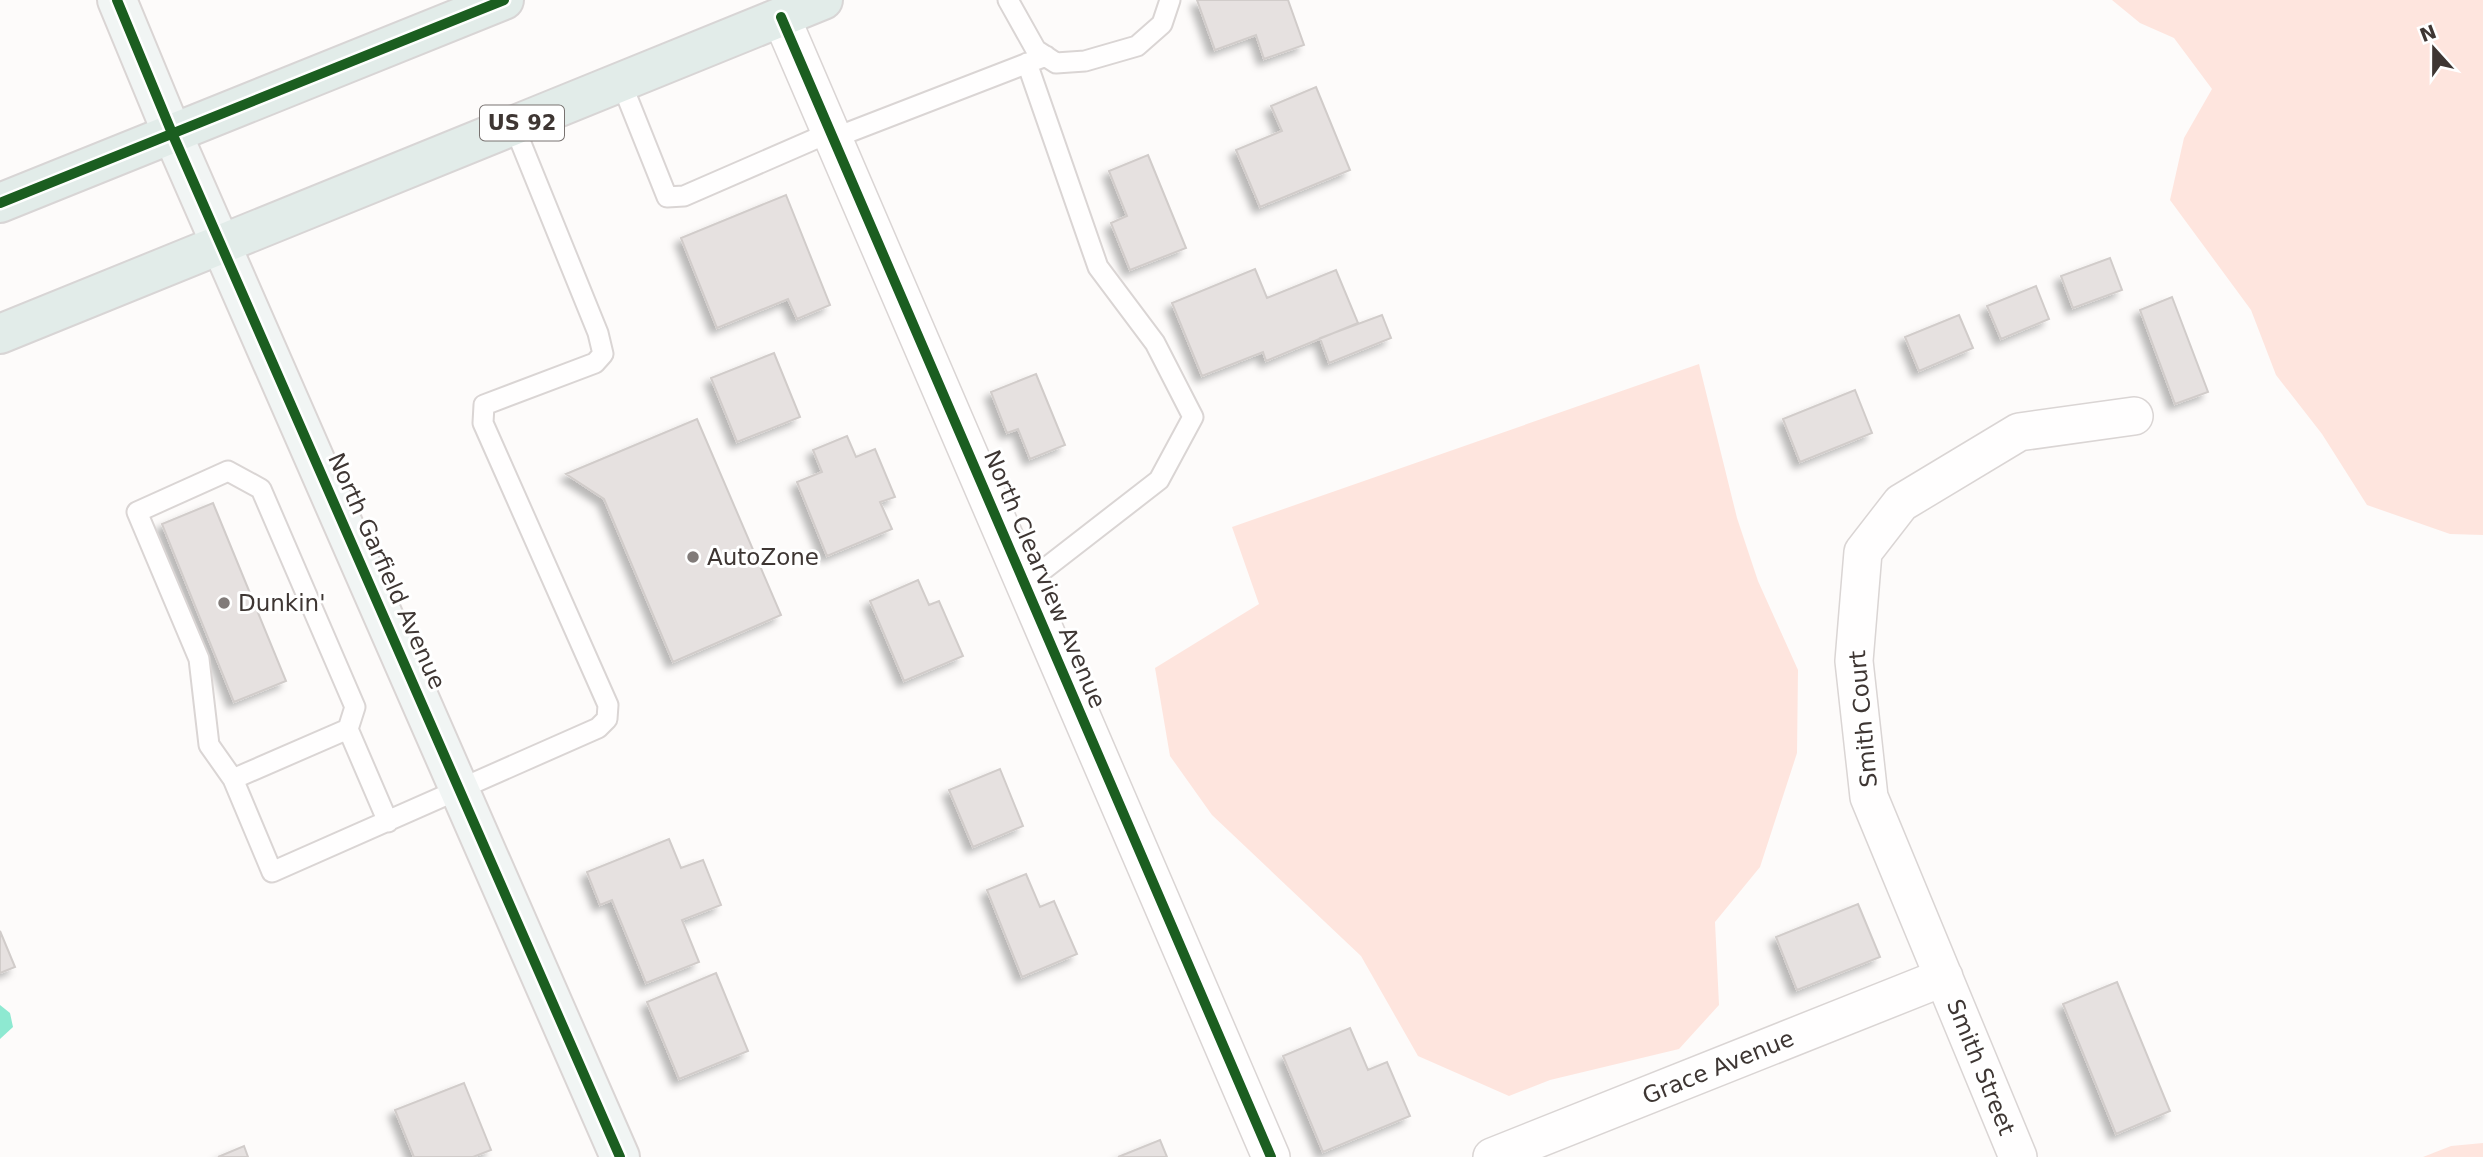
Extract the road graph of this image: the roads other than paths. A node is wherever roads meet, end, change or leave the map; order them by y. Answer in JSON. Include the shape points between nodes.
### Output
{"nodes":[{"id":1,"x":117,"y":0,"type":"edge"},
{"id":2,"x":504,"y":0,"type":"edge"},
{"id":3,"x":823,"y":0,"type":"edge"},
{"id":4,"x":1008,"y":0,"type":"edge"},
{"id":5,"x":1170,"y":0,"type":"edge"},
{"id":6,"x":781,"y":17,"type":"junction"},
{"id":7,"x":1037,"y":60,"type":"junction"},
{"id":8,"x":621,"y":82,"type":"junction"},
{"id":9,"x":514,"y":126,"type":"junction"},
{"id":10,"x":172,"y":133,"type":"junction"},
{"id":11,"x":832,"y":135,"type":"junction"},
{"id":12,"x":0,"y":203,"type":"edge"},
{"id":13,"x":221,"y":245,"type":"junction"},
{"id":14,"x":0,"y":334,"type":"edge"},
{"id":15,"x":2134,"y":415,"type":"dead end"},
{"id":16,"x":1025,"y":584,"type":"junction"},
{"id":17,"x":348,"y":729,"type":"junction"},
{"id":18,"x":233,"y":779,"type":"junction"},
{"id":19,"x":460,"y":790,"type":"junction"},
{"id":20,"x":388,"y":822,"type":"junction"},
{"id":21,"x":1944,"y":977,"type":"junction"},
{"id":22,"x":620,"y":1157,"type":"edge"},
{"id":23,"x":1271,"y":1157,"type":"edge"},
{"id":24,"x":1492,"y":1157,"type":"edge"},
{"id":25,"x":2018,"y":1157,"type":"edge"}],
"edges":[{"from":1,"to":10,"type":"street","name":"North Garfield Avenue"},
{"from":2,"to":10,"type":"main road"},
{"from":3,"to":6,"type":"main road","number":"US 92"},
{"from":4,"to":7,"type":"lane"},
{"from":5,"to":7,"type":"lane","via":[[1162,24],[1138,46],[1085,61]]},
{"from":6,"to":8,"type":"main road","number":"US 92"},
{"from":6,"to":11,"type":"street","name":"North Clearview Avenue"},
{"from":7,"to":11,"type":"lane"},
{"from":7,"to":16,"type":"lane","via":[[1098,267],[1155,343],[1193,417],[1158,480]]},
{"from":8,"to":9,"type":"main road","number":"US 92"},
{"from":8,"to":11,"type":"lane","via":[[667,197],[684,196]]},
{"from":9,"to":13,"type":"main road","number":"US 92"},
{"from":9,"to":19,"type":"lane","via":[[603,354],[595,363],[484,405],[483,423],[608,705],[607,719],[598,728]]},
{"from":10,"to":12,"type":"main road"},
{"from":10,"to":13,"type":"street","name":"North Garfield Avenue"},
{"from":11,"to":16,"type":"street","name":"North Clearview Avenue"},
{"from":13,"to":14,"type":"main road","number":"US 92"},
{"from":13,"to":19,"type":"street","name":"North Garfield Avenue"},
{"from":15,"to":21,"type":"street","name":"Smith Court","via":[[2019,432],[1901,503],[1863,552],[1854,661],[1869,797]]},
{"from":16,"to":23,"type":"street","name":"North Clearview Avenue"},
{"from":17,"to":18,"type":"lane"},
{"from":17,"to":18,"type":"lane","via":[[355,707],[261,489],[228,471],[137,512],[199,659],[209,745]]},
{"from":17,"to":20,"type":"lane"},
{"from":18,"to":20,"type":"lane","via":[[272,872]]},
{"from":19,"to":20,"type":"lane"},
{"from":19,"to":22,"type":"street","name":"North Garfield Avenue"},
{"from":21,"to":24,"type":"street","name":"Grace Avenue"},
{"from":21,"to":25,"type":"street","name":"Smith Street"}]}
